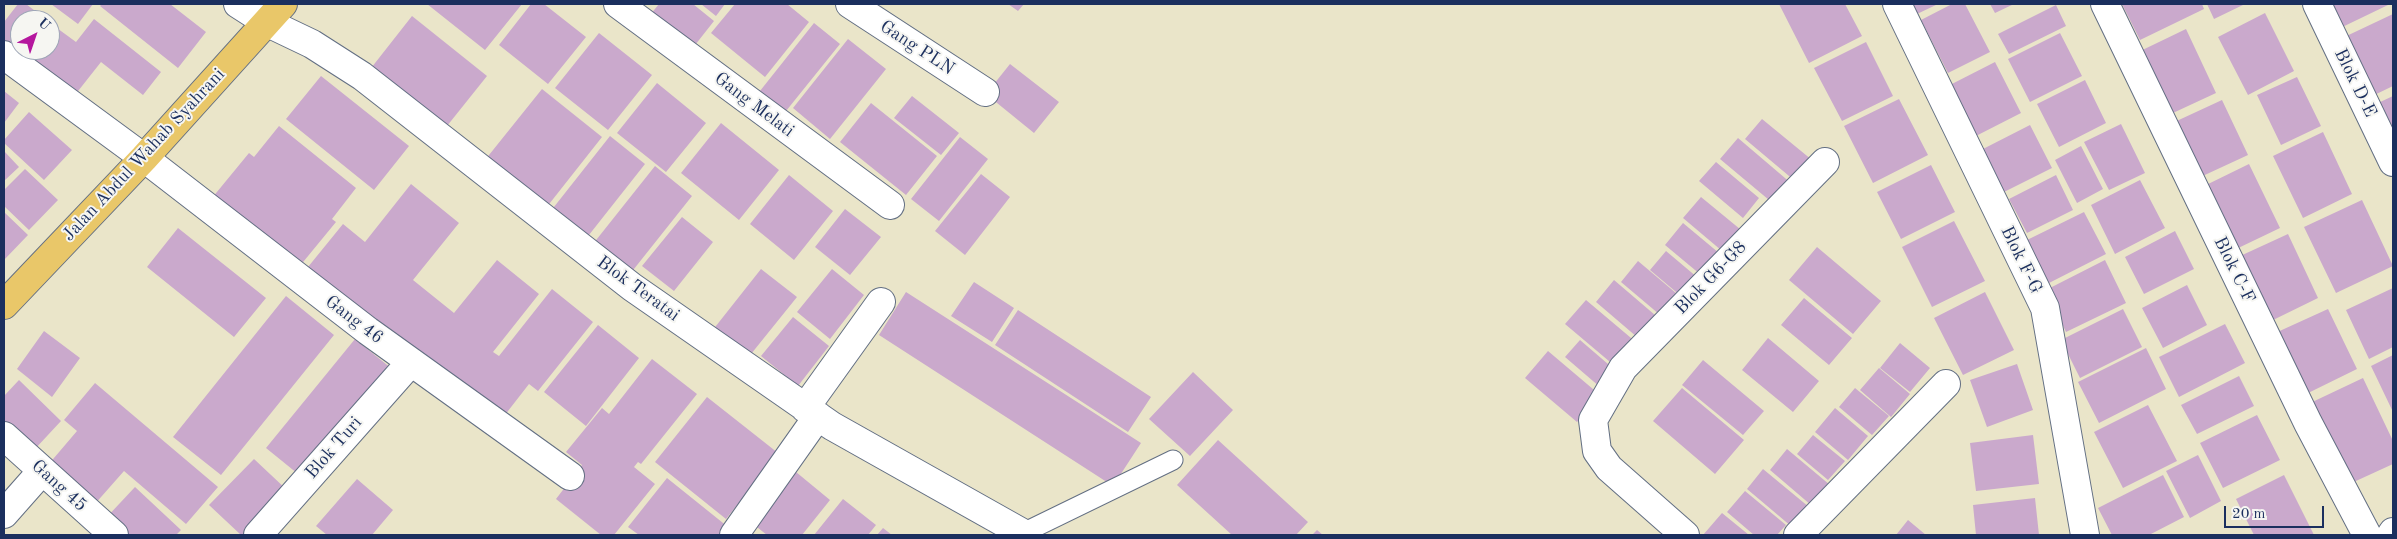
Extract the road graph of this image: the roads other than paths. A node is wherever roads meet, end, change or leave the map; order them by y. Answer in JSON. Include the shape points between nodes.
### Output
{"nodes":[{"id":1,"x":238,"y":4,"type":"edge"},
{"id":2,"x":618,"y":4,"type":"edge"},
{"id":3,"x":850,"y":4,"type":"edge"},
{"id":4,"x":1897,"y":4,"type":"edge"},
{"id":5,"x":2105,"y":4,"type":"edge"},
{"id":6,"x":2317,"y":4,"type":"edge"},
{"id":7,"x":274,"y":13,"type":"edge"},
{"id":8,"x":4,"y":55,"type":"edge"},
{"id":9,"x":985,"y":92,"type":"dead end"},
{"id":10,"x":144,"y":158,"type":"junction"},
{"id":11,"x":1825,"y":162,"type":"dead end"},
{"id":12,"x":2393,"y":162,"type":"edge"},
{"id":13,"x":890,"y":205,"type":"dead end"},
{"id":14,"x":881,"y":302,"type":"dead end"},
{"id":15,"x":4,"y":305,"type":"edge"},
{"id":16,"x":411,"y":362,"type":"junction"},
{"id":17,"x":1946,"y":384,"type":"dead end"},
{"id":18,"x":811,"y":412,"type":"junction"},
{"id":19,"x":4,"y":436,"type":"edge"},
{"id":20,"x":1173,"y":460,"type":"dead end"},
{"id":21,"x":42,"y":472,"type":"junction"},
{"id":22,"x":570,"y":476,"type":"dead end"},
{"id":23,"x":4,"y":514,"type":"edge"},
{"id":24,"x":2393,"y":532,"type":"edge"},
{"id":25,"x":1024,"y":534,"type":"edge"},
{"id":26,"x":114,"y":535,"type":"edge"},
{"id":27,"x":258,"y":535,"type":"edge"},
{"id":28,"x":734,"y":535,"type":"edge"},
{"id":29,"x":1684,"y":535,"type":"edge"},
{"id":30,"x":1798,"y":535,"type":"edge"},
{"id":31,"x":2085,"y":535,"type":"edge"},
{"id":32,"x":2367,"y":535,"type":"edge"},
{"id":33,"x":2391,"y":535,"type":"edge"}],
"edges":[{"from":1,"to":7,"type":"street","name":"Blok Teratai"},
{"from":2,"to":13,"type":"street","name":"Gang Melati"},
{"from":3,"to":9,"type":"street","name":"Gang PLN"},
{"from":4,"to":31,"type":"street","name":"Blok F-G","via":[[2044,308]]},
{"from":5,"to":32,"type":"street","name":"Blok C-F","via":[[2308,423]]},
{"from":6,"to":12,"type":"street","name":"Blok D-E"},
{"from":7,"to":10,"type":"highway","name":"Jalan Abdul Wahab Syahrani"},
{"from":7,"to":18,"type":"street","name":"Blok Teratai","via":[[312,44],[362,76],[632,287]]},
{"from":8,"to":10,"type":"street","name":"Gang 46"},
{"from":10,"to":15,"type":"highway","name":"Jalan Abdul Wahab Syahrani"},
{"from":10,"to":16,"type":"street","name":"Gang 46"},
{"from":11,"to":29,"type":"street","name":"Blok G6-G8","via":[[1623,368],[1593,420],[1597,451],[1609,468]]},
{"from":14,"to":18,"type":"street"},
{"from":16,"to":22,"type":"street","name":"Gang 46"},
{"from":16,"to":27,"type":"street","name":"Blok Turi"},
{"from":17,"to":30,"type":"street"},
{"from":18,"to":25,"type":"street","name":"Blok Teratai"},
{"from":18,"to":28,"type":"street"},
{"from":19,"to":21,"type":"street","name":"Gang 45"},
{"from":20,"to":25,"type":"lane"},
{"from":21,"to":23,"type":"street"},
{"from":21,"to":26,"type":"street","name":"Gang 45"},
{"from":24,"to":33,"type":"street"}]}
